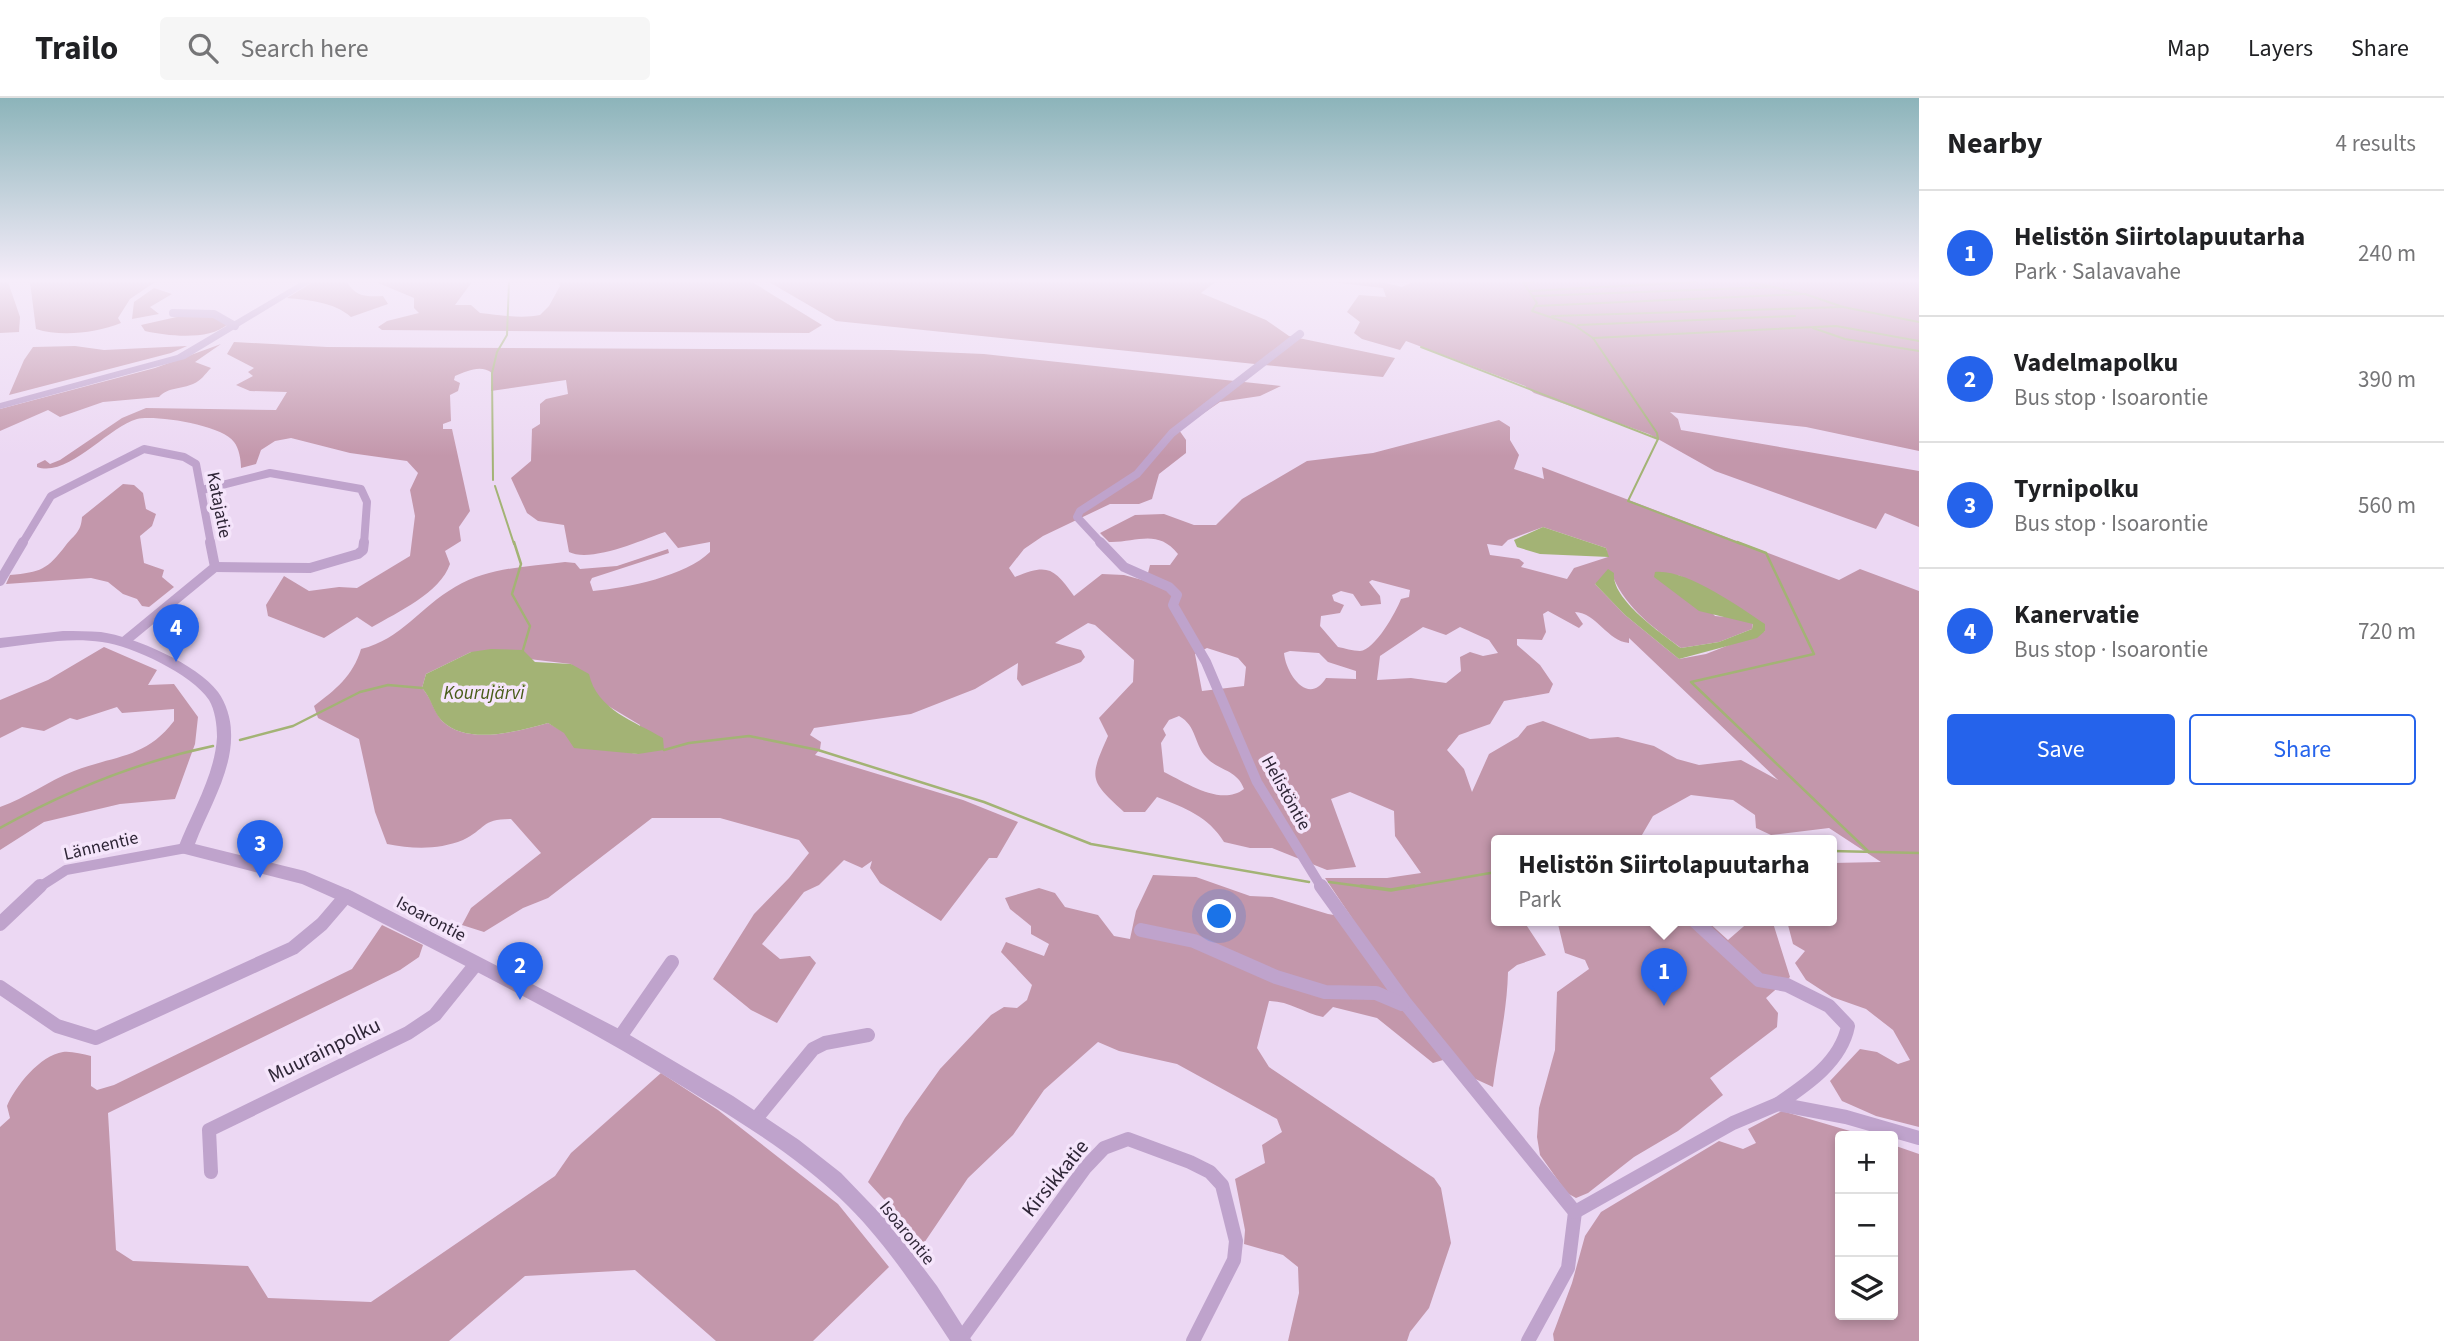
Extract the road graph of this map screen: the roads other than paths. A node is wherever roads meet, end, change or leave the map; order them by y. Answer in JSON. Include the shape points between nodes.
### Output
{"nodes":[{"id":1,"x":212,"y":340,"type":"edge"},
{"id":2,"x":1292,"y":340,"type":"edge"},
{"id":3,"x":0,"y":406,"type":"edge"},
{"id":4,"x":202,"y":490,"type":"junction"},
{"id":5,"x":215,"y":567,"type":"junction"},
{"id":6,"x":0,"y":581,"type":"edge"},
{"id":7,"x":125,"y":641,"type":"junction"},
{"id":8,"x":0,"y":643,"type":"edge"},
{"id":9,"x":186,"y":848,"type":"junction"},
{"id":10,"x":346,"y":896,"type":"junction"},
{"id":11,"x":0,"y":924,"type":"edge"},
{"id":12,"x":1700,"y":926,"type":"edge"},
{"id":13,"x":1141,"y":930,"type":"dead end"},
{"id":14,"x":672,"y":962,"type":"dead end"},
{"id":15,"x":476,"y":964,"type":"junction"},
{"id":16,"x":0,"y":987,"type":"edge"},
{"id":17,"x":1405,"y":1005,"type":"junction"},
{"id":18,"x":868,"y":1035,"type":"dead end"},
{"id":19,"x":620,"y":1037,"type":"junction"},
{"id":20,"x":1778,"y":1104,"type":"junction"},
{"id":21,"x":755,"y":1120,"type":"junction"},
{"id":22,"x":1919,"y":1138,"type":"edge"},
{"id":23,"x":211,"y":1172,"type":"dead end"},
{"id":24,"x":1575,"y":1212,"type":"junction"},
{"id":25,"x":961,"y":1340,"type":"edge"},
{"id":26,"x":1194,"y":1341,"type":"edge"},
{"id":27,"x":1528,"y":1341,"type":"edge"}],
"edges":[{"from":1,"to":3,"type":"street","via":[[166,362]]},
{"from":2,"to":17,"type":"street","name":"Helistöntie","via":[[1192,415],[1136,475],[1094,499],[1077,517],[1124,567],[1177,595],[1173,605],[1178,617],[1198,645],[1256,780],[1306,863]]},
{"from":4,"to":5,"type":"street","name":"Katajatie"},
{"from":4,"to":5,"type":"street","via":[[270,473],[361,489],[367,502],[363,550],[358,554],[310,568]]},
{"from":4,"to":6,"type":"street","name":"Katajatie","via":[[196,464],[184,457],[150,449],[132,453],[51,496]]},
{"from":5,"to":7,"type":"street"},
{"from":7,"to":8,"type":"street","via":[[83,636]]},
{"from":7,"to":9,"type":"street","via":[[182,672],[211,693],[217,703],[225,735],[222,752]]},
{"from":9,"to":10,"type":"street","name":"Isoarontie","via":[[306,878]]},
{"from":9,"to":11,"type":"street","name":"Lännentie","via":[[66,870],[31,892]]},
{"from":10,"to":15,"type":"street","name":"Isoarontie"},
{"from":10,"to":16,"type":"street","via":[[322,925],[293,948],[96,1038],[76,1037],[54,1027]]},
{"from":12,"to":20,"type":"street","via":[[1759,980],[1787,985],[1829,1006],[1848,1026],[1848,1037],[1805,1086]]},
{"from":13,"to":17,"type":"street","via":[[1194,941],[1276,977],[1325,992],[1376,993]]},
{"from":14,"to":19,"type":"street"},
{"from":15,"to":19,"type":"street","name":"Isoarontie"},
{"from":15,"to":23,"type":"street","name":"Muurainpolku","via":[[435,1015],[408,1033],[209,1130]]},
{"from":17,"to":24,"type":"street","name":"Helistöntie"},
{"from":18,"to":21,"type":"street","via":[[850,1043],[821,1044],[804,1054]]},
{"from":19,"to":21,"type":"street","name":"Isoarontie"},
{"from":20,"to":22,"type":"street"},
{"from":20,"to":24,"type":"street"},
{"from":21,"to":25,"type":"street","name":"Isoarontie","via":[[817,1166],[871,1216]]},
{"from":24,"to":27,"type":"street","via":[[1568,1268]]},
{"from":25,"to":26,"type":"street","name":"Kirsikkatie","via":[[1086,1168],[1104,1148],[1128,1139],[1190,1161],[1222,1185],[1236,1241],[1234,1260]]}]}
